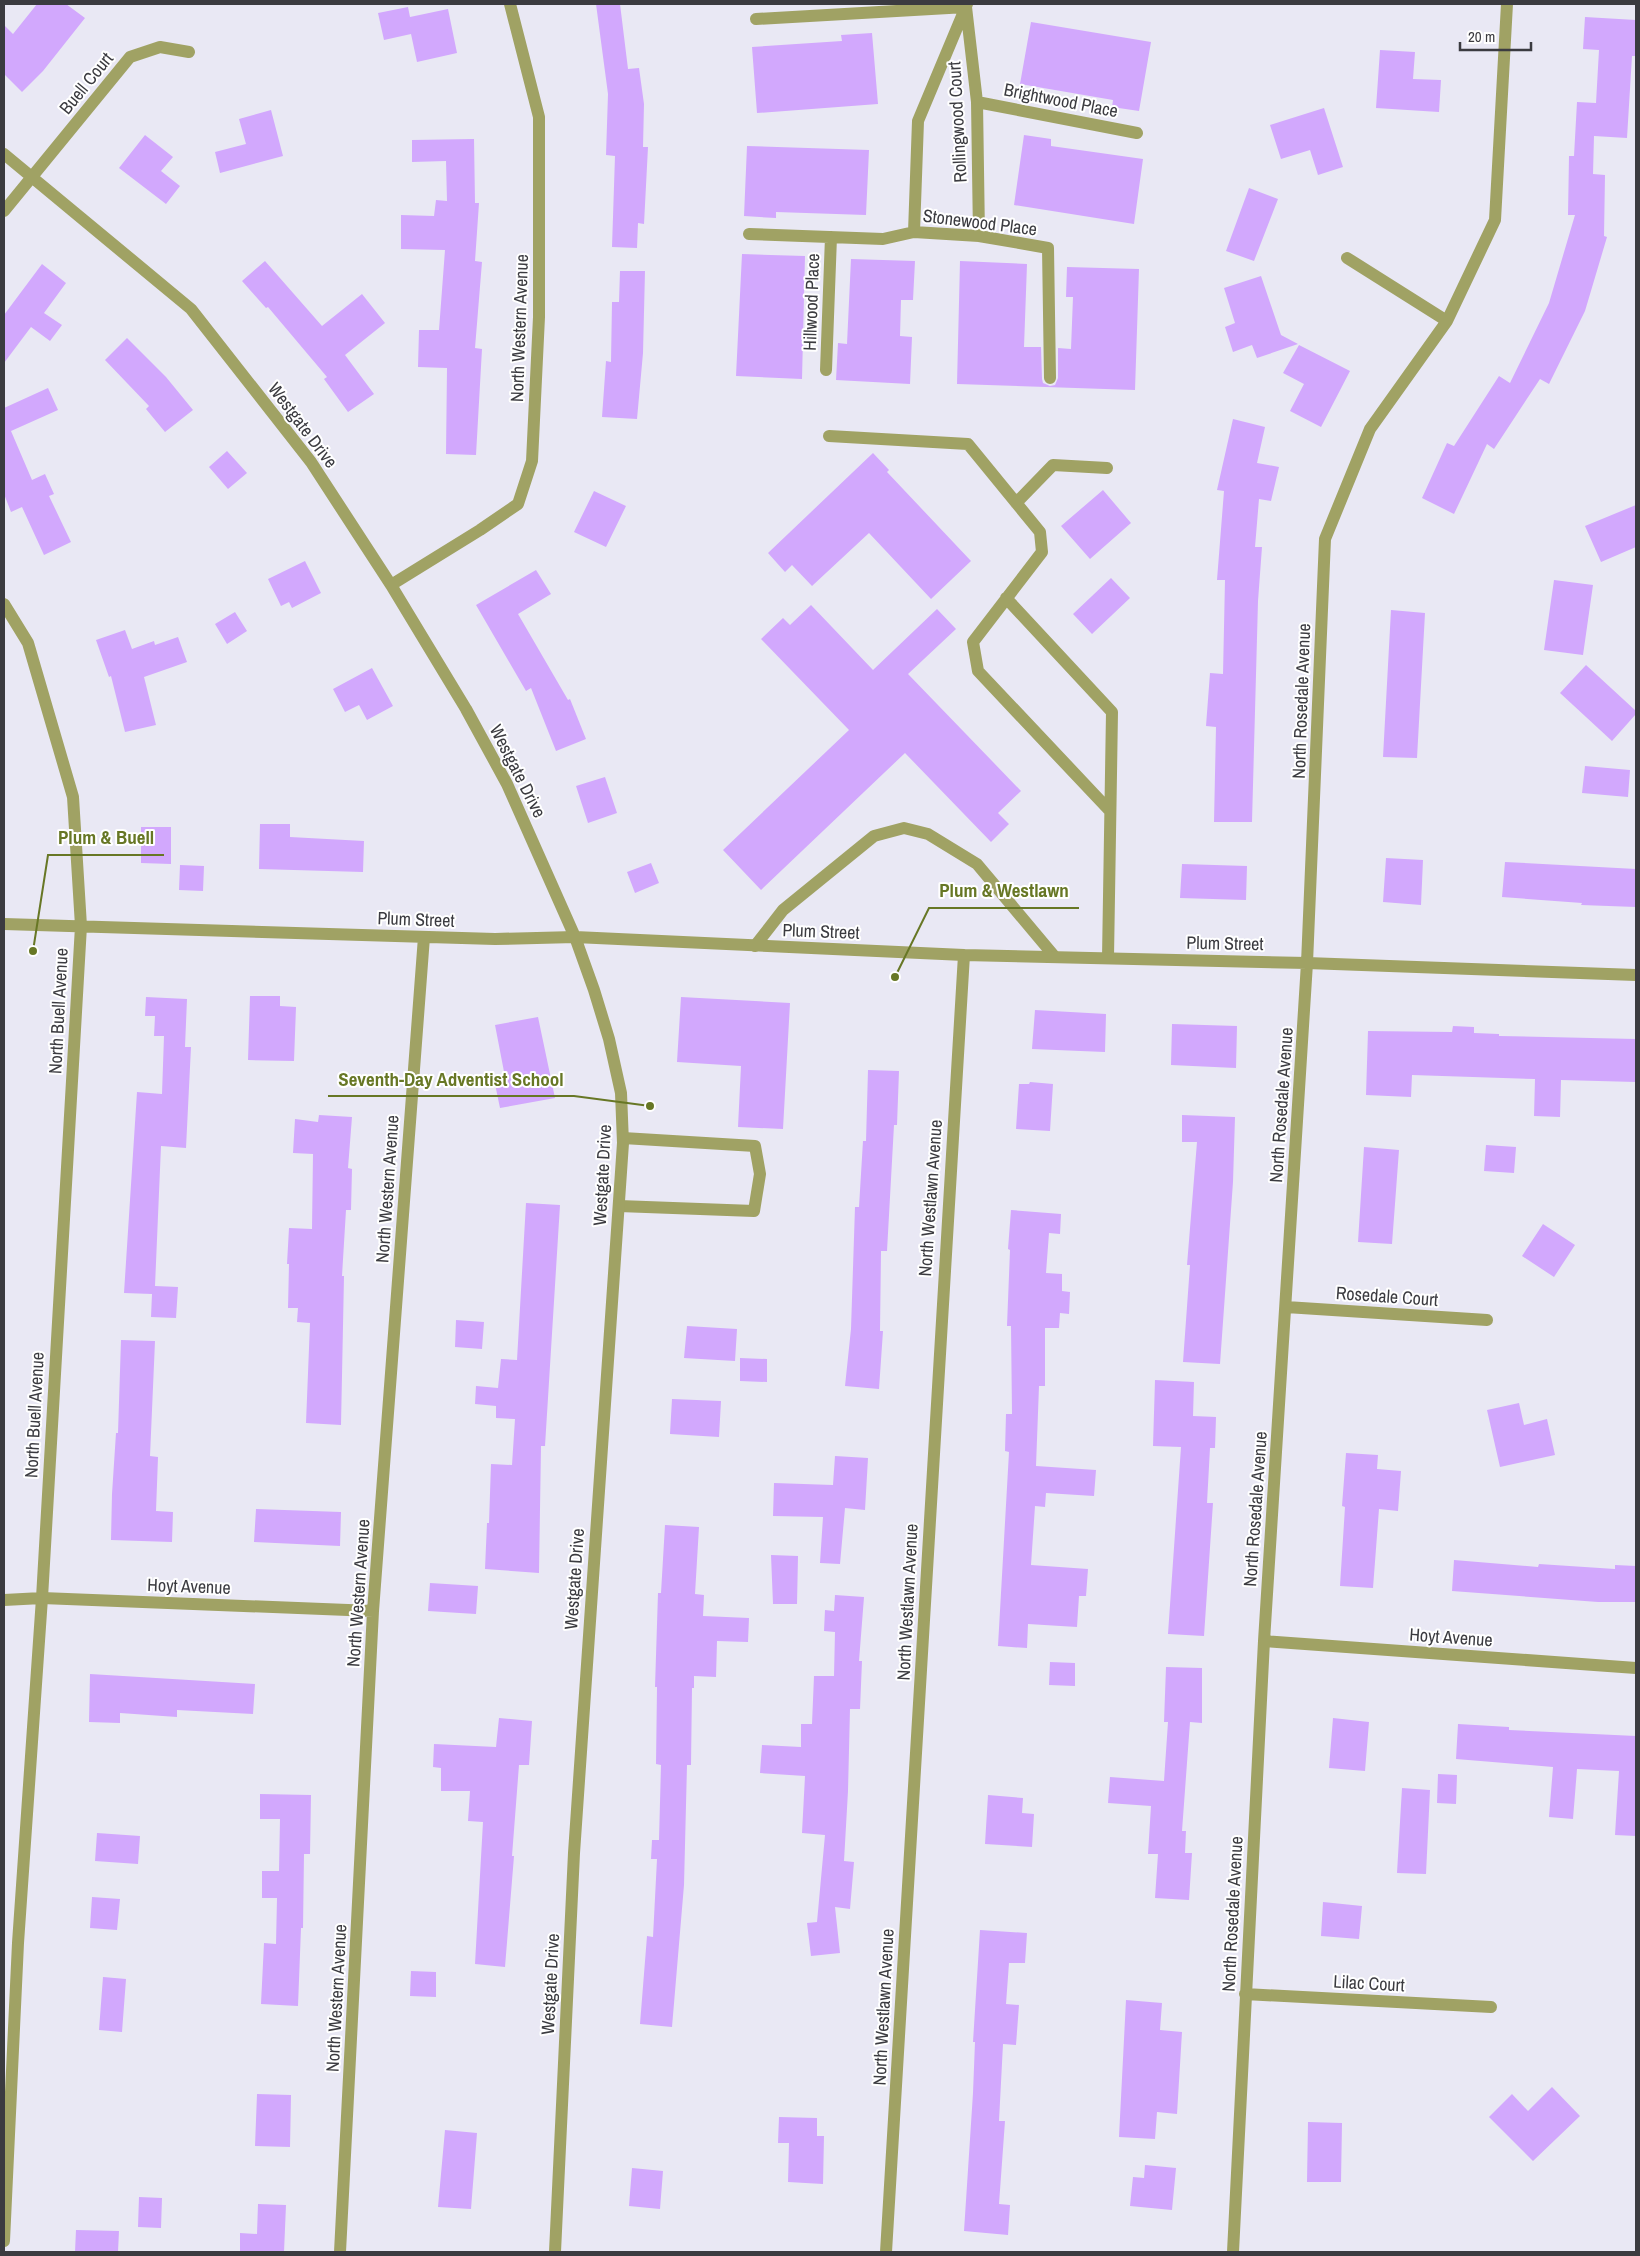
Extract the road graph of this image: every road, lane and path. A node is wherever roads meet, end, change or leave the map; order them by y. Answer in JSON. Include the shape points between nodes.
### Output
{"nodes":[{"id":1,"x":510,"y":4,"type":"edge"},
{"id":2,"x":1507,"y":4,"type":"edge"},
{"id":3,"x":966,"y":5,"type":"edge"},
{"id":4,"x":756,"y":19,"type":"dead end"},
{"id":5,"x":189,"y":52,"type":"dead end"},
{"id":6,"x":977,"y":102,"type":"junction"},
{"id":7,"x":1138,"y":133,"type":"dead end"},
{"id":8,"x":4,"y":154,"type":"edge"},
{"id":9,"x":31,"y":178,"type":"junction"},
{"id":10,"x":4,"y":211,"type":"edge"},
{"id":11,"x":914,"y":232,"type":"junction"},
{"id":12,"x":749,"y":234,"type":"dead end"},
{"id":13,"x":979,"y":236,"type":"junction"},
{"id":14,"x":831,"y":237,"type":"junction"},
{"id":15,"x":1347,"y":258,"type":"dead end"},
{"id":16,"x":1447,"y":321,"type":"junction"},
{"id":17,"x":826,"y":370,"type":"dead end"},
{"id":18,"x":1050,"y":378,"type":"dead end"},
{"id":19,"x":829,"y":436,"type":"dead end"},
{"id":20,"x":1107,"y":468,"type":"dead end"},
{"id":21,"x":1016,"y":503,"type":"junction"},
{"id":22,"x":391,"y":585,"type":"junction"},
{"id":23,"x":1006,"y":598,"type":"junction"},
{"id":24,"x":4,"y":604,"type":"edge"},
{"id":25,"x":1110,"y":811,"type":"junction"},
{"id":26,"x":4,"y":924,"type":"edge"},
{"id":27,"x":81,"y":926,"type":"junction"},
{"id":28,"x":424,"y":937,"type":"junction"},
{"id":29,"x":574,"y":938,"type":"junction"},
{"id":30,"x":755,"y":946,"type":"junction"},
{"id":31,"x":964,"y":955,"type":"junction"},
{"id":32,"x":1055,"y":957,"type":"junction"},
{"id":33,"x":1108,"y":958,"type":"junction"},
{"id":34,"x":1308,"y":963,"type":"junction"},
{"id":35,"x":1636,"y":975,"type":"edge"},
{"id":36,"x":623,"y":1138,"type":"junction"},
{"id":37,"x":619,"y":1206,"type":"junction"},
{"id":38,"x":1286,"y":1307,"type":"junction"},
{"id":39,"x":1486,"y":1320,"type":"dead end"},
{"id":40,"x":42,"y":1598,"type":"junction"},
{"id":41,"x":4,"y":1600,"type":"edge"},
{"id":42,"x":373,"y":1611,"type":"junction"},
{"id":43,"x":1264,"y":1641,"type":"junction"},
{"id":44,"x":1636,"y":1668,"type":"edge"},
{"id":45,"x":1245,"y":1994,"type":"junction"},
{"id":46,"x":1491,"y":2007,"type":"dead end"},
{"id":47,"x":4,"y":2241,"type":"edge"},
{"id":48,"x":340,"y":2252,"type":"edge"},
{"id":49,"x":555,"y":2252,"type":"edge"},
{"id":50,"x":886,"y":2252,"type":"edge"},
{"id":51,"x":1232,"y":2252,"type":"edge"}],
"edges":[{"from":1,"to":22,"type":"street","name":"North Western Avenue","via":[[539,116],[539,317],[532,461],[518,504]]},
{"from":2,"to":16,"type":"street","name":"North Rosedale Avenue","via":[[1495,220]]},
{"from":3,"to":4,"type":"street"},
{"from":3,"to":6,"type":"street","name":"Rollingwood Court"},
{"from":3,"to":11,"type":"street","name":"Rollingwood Court","via":[[918,121]]},
{"from":5,"to":9,"type":"street","name":"Buell Court","via":[[160,47],[130,56]]},
{"from":6,"to":7,"type":"street","name":"Brightwood Place"},
{"from":6,"to":13,"type":"street","name":"Rollingwood Court"},
{"from":8,"to":9,"type":"street","name":"Westgate Drive"},
{"from":9,"to":10,"type":"street"},
{"from":9,"to":22,"type":"street","name":"Westgate Drive","via":[[190,309],[311,462]]},
{"from":11,"to":13,"type":"street","name":"Stonewood Place"},
{"from":11,"to":14,"type":"street","name":"Stonewood Place","via":[[883,239]]},
{"from":12,"to":14,"type":"street","name":"Stonewood Place"},
{"from":13,"to":18,"type":"street","name":"Stonewood Place","via":[[1048,248]]},
{"from":14,"to":17,"type":"street","name":"Hillwood Place"},
{"from":15,"to":16,"type":"street"},
{"from":16,"to":34,"type":"street","name":"North Rosedale Avenue","via":[[1370,429],[1325,540]]},
{"from":19,"to":21,"type":"street","via":[[968,444]]},
{"from":20,"to":21,"type":"street","via":[[1053,465]]},
{"from":21,"to":23,"type":"street","via":[[1040,532],[1042,552]]},
{"from":22,"to":29,"type":"street","name":"Westgate Drive","via":[[507,784]]},
{"from":23,"to":25,"type":"street","via":[[1112,712]]},
{"from":23,"to":25,"type":"street","via":[[973,642],[978,671]]},
{"from":24,"to":27,"type":"street","name":"North Buell Avenue","via":[[28,643],[73,797]]},
{"from":25,"to":33,"type":"street"},
{"from":26,"to":27,"type":"street","name":"Plum Street"},
{"from":27,"to":28,"type":"street","name":"Plum Street"},
{"from":27,"to":40,"type":"street","name":"North Buell Avenue"},
{"from":28,"to":29,"type":"street","name":"Plum Street"},
{"from":28,"to":42,"type":"street","name":"North Western Avenue"},
{"from":29,"to":30,"type":"street","name":"Plum Street"},
{"from":29,"to":36,"type":"street","name":"Westgate Drive","via":[[608,1039],[621,1093]]},
{"from":30,"to":31,"type":"street","name":"Plum Street"},
{"from":30,"to":32,"type":"street","via":[[783,910],[874,836],[904,828],[928,834],[977,864]]},
{"from":31,"to":32,"type":"street","name":"Plum Street"},
{"from":31,"to":50,"type":"street","name":"North Westlawn Avenue"},
{"from":32,"to":33,"type":"street","name":"Plum Street"},
{"from":33,"to":34,"type":"street","name":"Plum Street"},
{"from":34,"to":35,"type":"street","name":"Plum Street"},
{"from":34,"to":38,"type":"street","name":"North Rosedale Avenue"},
{"from":36,"to":37,"type":"street","name":"Westgate Drive"},
{"from":36,"to":37,"type":"street","via":[[756,1146],[760,1174],[754,1211]]},
{"from":37,"to":49,"type":"street","name":"Westgate Drive","via":[[574,1853]]},
{"from":38,"to":39,"type":"street","name":"Rosedale Court"},
{"from":38,"to":43,"type":"street","name":"North Rosedale Avenue"},
{"from":40,"to":41,"type":"street","name":"Hoyt Avenue"},
{"from":40,"to":42,"type":"street","name":"Hoyt Avenue"},
{"from":40,"to":47,"type":"street","name":"North Buell Avenue","via":[[18,1943]]},
{"from":42,"to":48,"type":"street","name":"North Western Avenue"},
{"from":43,"to":44,"type":"street","name":"Hoyt Avenue"},
{"from":43,"to":45,"type":"street","name":"North Rosedale Avenue"},
{"from":45,"to":46,"type":"street","name":"Lilac Court"},
{"from":45,"to":51,"type":"street","name":"North Rosedale Avenue"}]}
